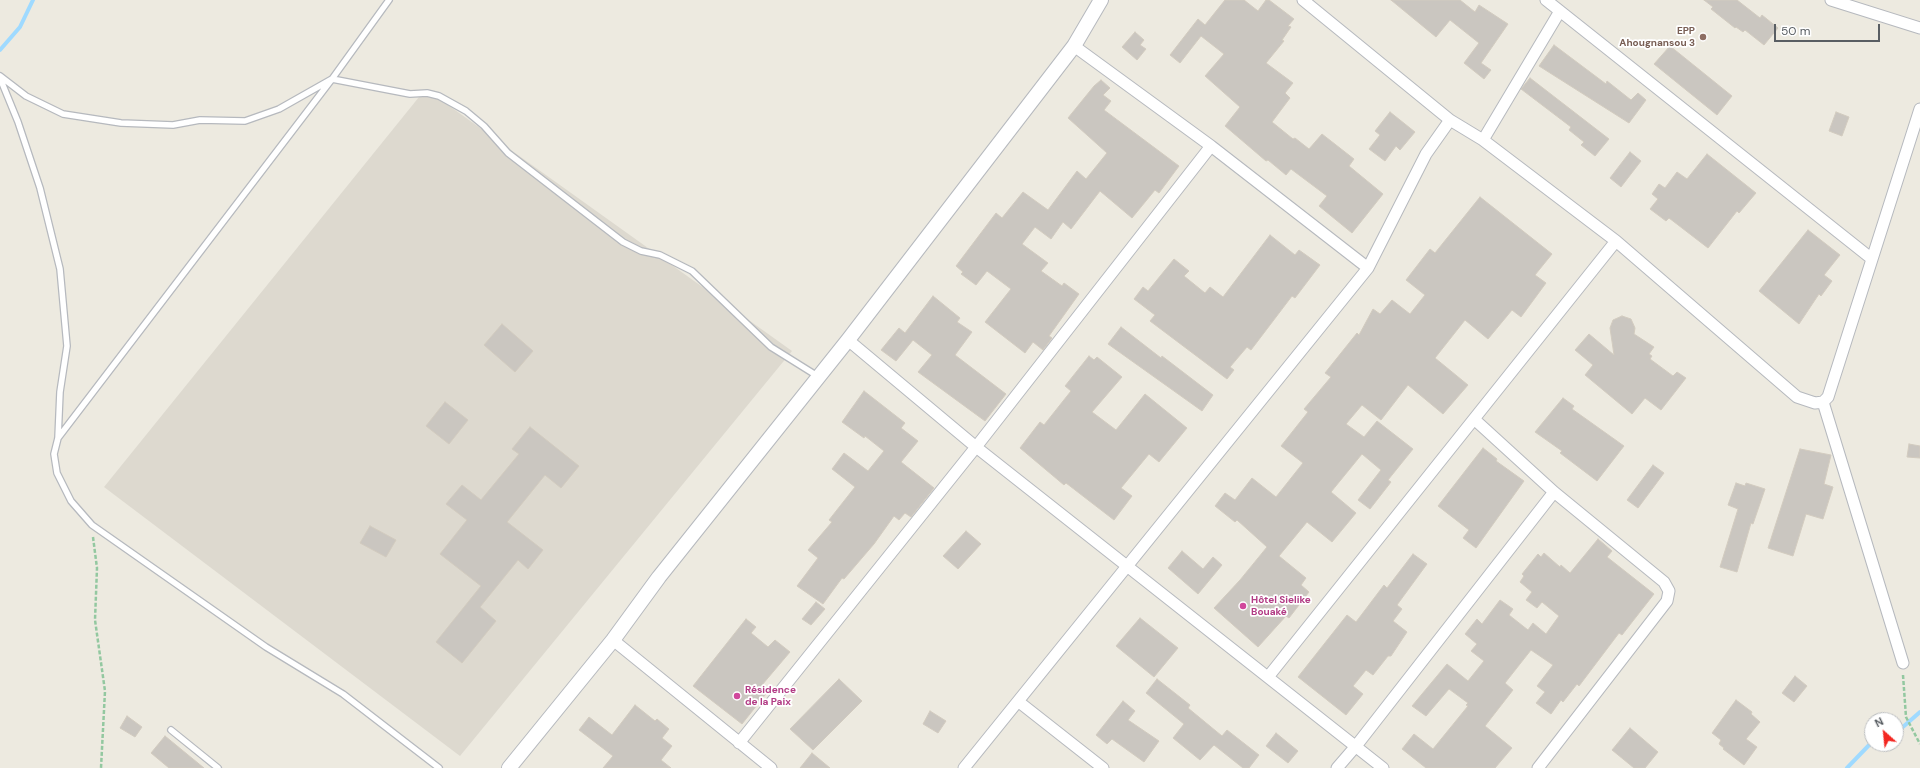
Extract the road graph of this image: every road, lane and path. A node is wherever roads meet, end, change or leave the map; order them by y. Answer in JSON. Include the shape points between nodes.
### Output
{"nodes":[{"id":1,"x":389,"y":0,"type":"edge"},
{"id":2,"x":1101,"y":0,"type":"edge"},
{"id":3,"x":1302,"y":0,"type":"edge"},
{"id":4,"x":1546,"y":0,"type":"edge"},
{"id":5,"x":1831,"y":0,"type":"edge"},
{"id":6,"x":1560,"y":11,"type":"junction"},
{"id":7,"x":1920,"y":28,"type":"edge"},
{"id":8,"x":1074,"y":46,"type":"junction"},
{"id":9,"x":0,"y":77,"type":"edge"},
{"id":10,"x":332,"y":79,"type":"junction"},
{"id":11,"x":1920,"y":109,"type":"edge"},
{"id":12,"x":1450,"y":120,"type":"junction"},
{"id":13,"x":1483,"y":140,"type":"junction"},
{"id":14,"x":1211,"y":146,"type":"junction"},
{"id":15,"x":1616,"y":241,"type":"junction"},
{"id":16,"x":1872,"y":259,"type":"junction"},
{"id":17,"x":1368,"y":268,"type":"junction"},
{"id":18,"x":848,"y":340,"type":"junction"},
{"id":19,"x":819,"y":377,"type":"junction"},
{"id":20,"x":1823,"y":402,"type":"junction"},
{"id":21,"x":1474,"y":419,"type":"junction"},
{"id":22,"x":58,"y":438,"type":"junction"},
{"id":23,"x":976,"y":447,"type":"junction"},
{"id":24,"x":1554,"y":492,"type":"junction"},
{"id":25,"x":92,"y":525,"type":"junction"},
{"id":26,"x":1129,"y":565,"type":"junction"},
{"id":27,"x":613,"y":640,"type":"junction"},
{"id":28,"x":1903,"y":663,"type":"joint"},
{"id":29,"x":1268,"y":677,"type":"junction"},
{"id":30,"x":1019,"y":702,"type":"junction"},
{"id":31,"x":171,"y":730,"type":"dead end"},
{"id":32,"x":739,"y":743,"type":"junction"},
{"id":33,"x":1920,"y":744,"type":"edge"},
{"id":34,"x":1356,"y":746,"type":"junction"},
{"id":35,"x":101,"y":768,"type":"edge"},
{"id":36,"x":218,"y":768,"type":"edge"},
{"id":37,"x":439,"y":768,"type":"edge"},
{"id":38,"x":509,"y":768,"type":"edge"},
{"id":39,"x":771,"y":768,"type":"edge"},
{"id":40,"x":964,"y":768,"type":"edge"},
{"id":41,"x":1103,"y":768,"type":"edge"},
{"id":42,"x":1337,"y":768,"type":"edge"},
{"id":43,"x":1384,"y":768,"type":"edge"},
{"id":44,"x":1538,"y":768,"type":"edge"}],
"edges":[{"from":1,"to":10,"type":"lane"},
{"from":2,"to":8,"type":"street"},
{"from":3,"to":12,"type":"street"},
{"from":4,"to":6,"type":"street"},
{"from":5,"to":7,"type":"street"},
{"from":6,"to":13,"type":"street"},
{"from":6,"to":16,"type":"street"},
{"from":8,"to":14,"type":"street"},
{"from":8,"to":18,"type":"street"},
{"from":9,"to":10,"type":"lane","via":[[26,96],[63,114],[121,123],[173,125],[200,120],[245,121],[279,109]]},
{"from":9,"to":22,"type":"lane","via":[[40,188],[60,269],[67,346],[60,392]]},
{"from":10,"to":19,"type":"lane","via":[[410,94],[427,93],[439,96],[466,111],[484,126],[508,153],[623,242],[641,251],[660,255],[692,271],[771,347]]},
{"from":10,"to":22,"type":"lane"},
{"from":11,"to":16,"type":"street"},
{"from":12,"to":13,"type":"street"},
{"from":12,"to":17,"type":"street","via":[[1426,154]]},
{"from":13,"to":15,"type":"street"},
{"from":14,"to":17,"type":"street"},
{"from":14,"to":23,"type":"street"},
{"from":15,"to":20,"type":"street","via":[[1797,396]]},
{"from":15,"to":21,"type":"street"},
{"from":16,"to":20,"type":"street","via":[[1828,397]]},
{"from":17,"to":26,"type":"street"},
{"from":18,"to":19,"type":"street"},
{"from":18,"to":23,"type":"street"},
{"from":19,"to":27,"type":"street","via":[[659,577]]},
{"from":20,"to":28,"type":"street"},
{"from":21,"to":24,"type":"street"},
{"from":21,"to":29,"type":"street"},
{"from":22,"to":25,"type":"lane","via":[[54,454],[57,473],[71,501]]},
{"from":23,"to":26,"type":"street"},
{"from":23,"to":32,"type":"street"},
{"from":24,"to":34,"type":"street"},
{"from":24,"to":44,"type":"street","via":[[1664,582],[1669,591],[1667,601]]},
{"from":25,"to":35,"type":"path","via":[[97,568],[95,620],[105,691]]},
{"from":25,"to":37,"type":"lane","via":[[266,647],[343,694]]},
{"from":26,"to":29,"type":"street"},
{"from":26,"to":30,"type":"street"},
{"from":27,"to":32,"type":"street"},
{"from":27,"to":38,"type":"street"},
{"from":28,"to":33,"type":"path","via":[[1906,717]]},
{"from":29,"to":34,"type":"street"},
{"from":30,"to":40,"type":"street"},
{"from":30,"to":41,"type":"street"},
{"from":31,"to":36,"type":"lane"},
{"from":32,"to":39,"type":"street"},
{"from":34,"to":42,"type":"street"},
{"from":34,"to":43,"type":"street"}]}
